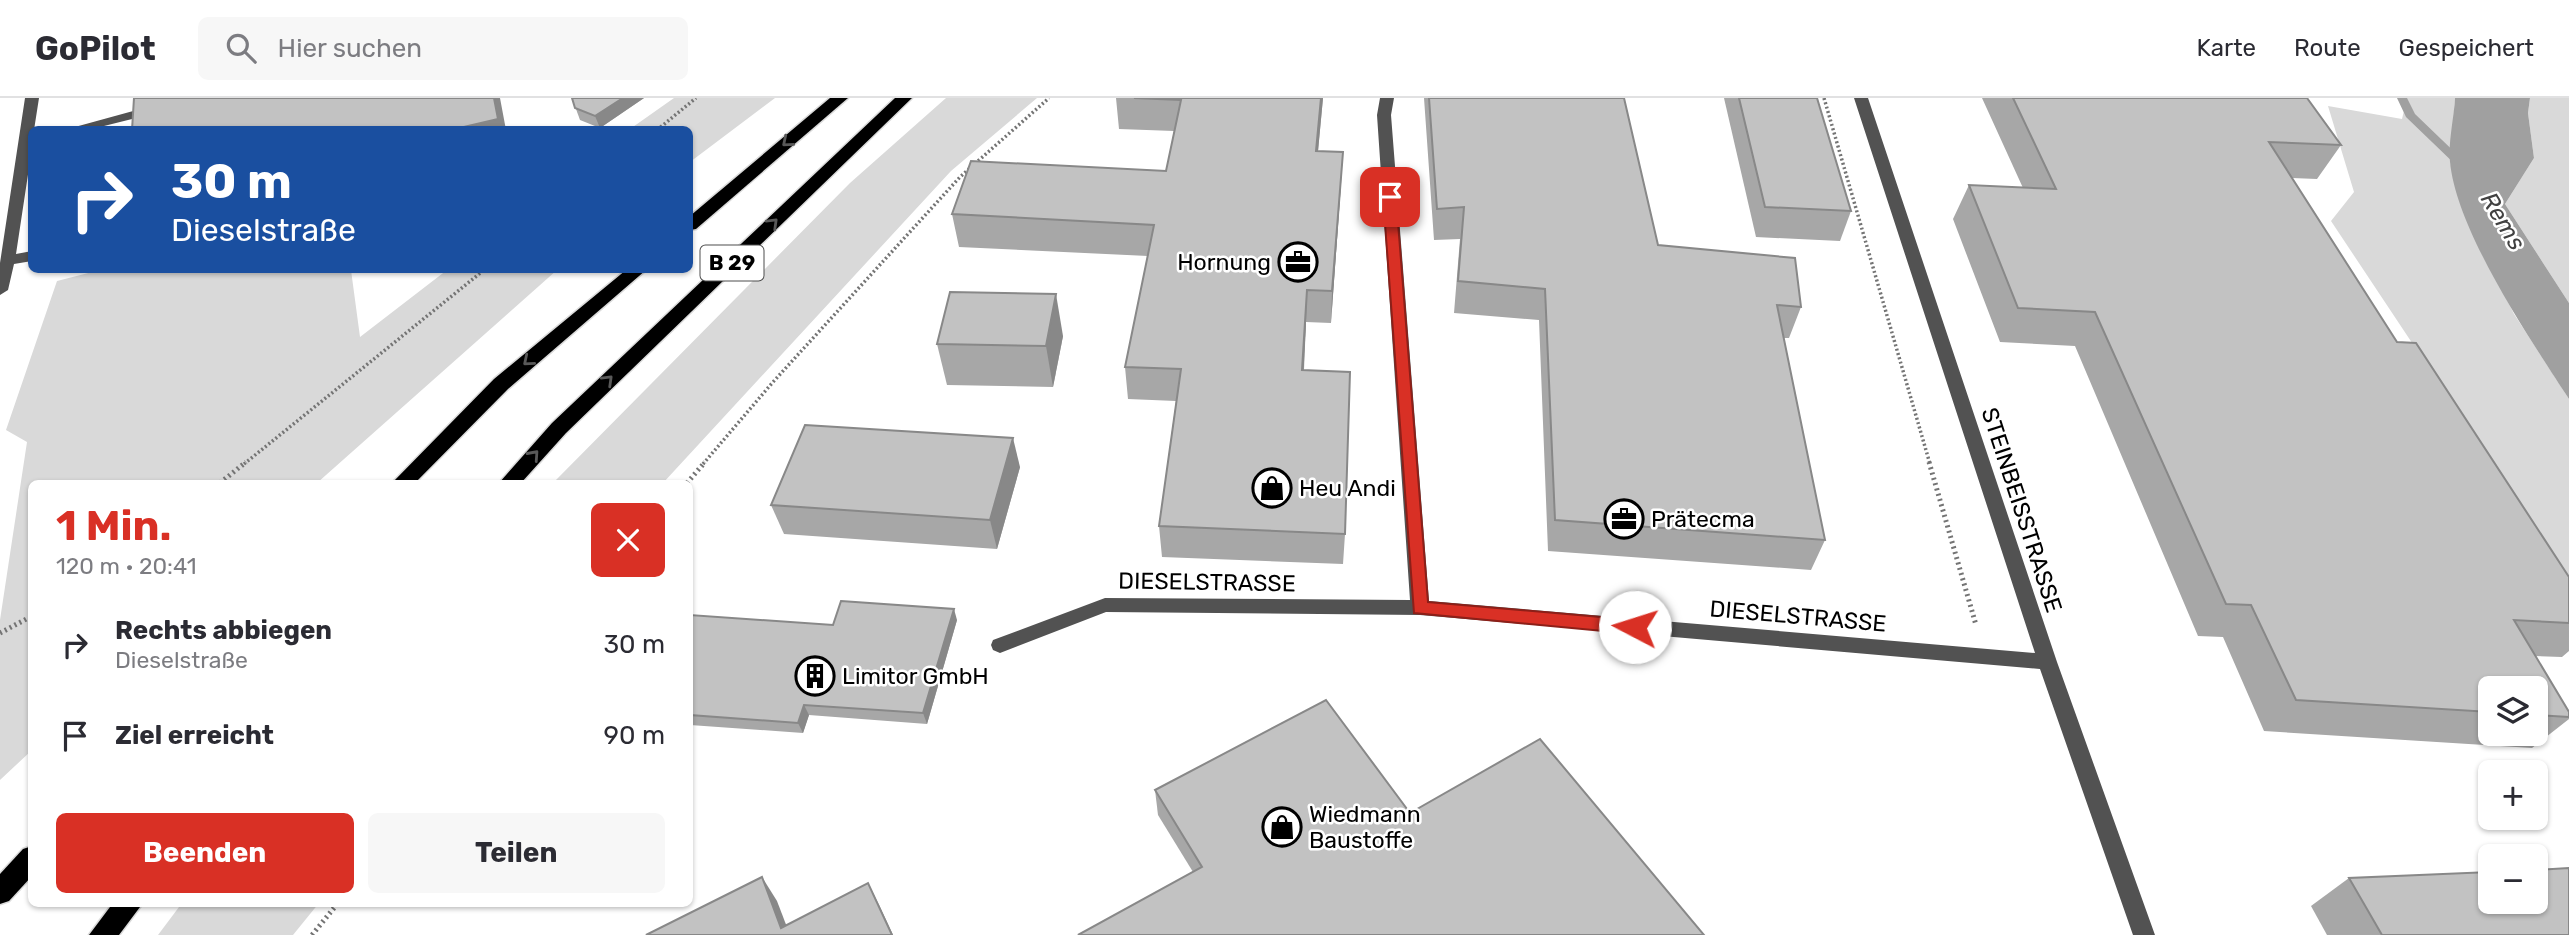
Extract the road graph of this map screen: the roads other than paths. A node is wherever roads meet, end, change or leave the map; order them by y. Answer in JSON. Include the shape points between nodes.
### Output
{"nodes":[{"id":1,"x":32,"y":98,"type":"edge"},
{"id":2,"x":839,"y":98,"type":"edge"},
{"id":3,"x":904,"y":98,"type":"edge"},
{"id":4,"x":1387,"y":98,"type":"edge"},
{"id":5,"x":1861,"y":98,"type":"edge"},
{"id":6,"x":168,"y":106,"type":"edge"},
{"id":7,"x":119,"y":123,"type":"edge"},
{"id":8,"x":30,"y":126,"type":"edge"},
{"id":9,"x":98,"y":126,"type":"edge"},
{"id":10,"x":28,"y":145,"type":"edge"},
{"id":11,"x":693,"y":222,"type":"edge"},
{"id":12,"x":28,"y":257,"type":"edge"},
{"id":13,"x":8,"y":261,"type":"junction"},
{"id":14,"x":632,"y":273,"type":"edge"},
{"id":15,"x":0,"y":290,"type":"edge"},
{"id":16,"x":405,"y":480,"type":"edge"},
{"id":17,"x":512,"y":480,"type":"edge"},
{"id":18,"x":1420,"y":608,"type":"junction"},
{"id":19,"x":1000,"y":645,"type":"dead end"},
{"id":20,"x":2047,"y":662,"type":"junction"},
{"id":21,"x":28,"y":861,"type":"edge"},
{"id":22,"x":0,"y":892,"type":"edge"},
{"id":23,"x":126,"y":907,"type":"edge"},
{"id":24,"x":102,"y":935,"type":"edge"},
{"id":25,"x":2144,"y":935,"type":"edge"}],
"edges":[{"from":1,"to":8,"type":"street"},
{"from":2,"to":11,"type":"highway","number":"B 29","one_way":true},
{"from":17,"to":3,"type":"highway","number":"B 29","one_way":true,"via":[[559,428]]},
{"from":4,"to":18,"type":"street","via":[[1384,115]]},
{"from":5,"to":20,"type":"street","name":"STEINBEISSTRASSE"},
{"from":6,"to":7,"type":"street"},
{"from":7,"to":9,"type":"street"},
{"from":10,"to":13,"type":"street"},
{"from":12,"to":13,"type":"street"},
{"from":13,"to":15,"type":"street"},
{"from":14,"to":16,"type":"highway","one_way":true,"via":[[501,384]]},
{"from":18,"to":19,"type":"street","name":"DIESELSTRASSE","via":[[1105,605]]},
{"from":18,"to":20,"type":"street","name":"DIESELSTRASSE"},
{"from":20,"to":25,"type":"street","name":"STEINBEISSTRASSE"},
{"from":21,"to":22,"type":"highway"},
{"from":23,"to":24,"type":"highway"}]}
